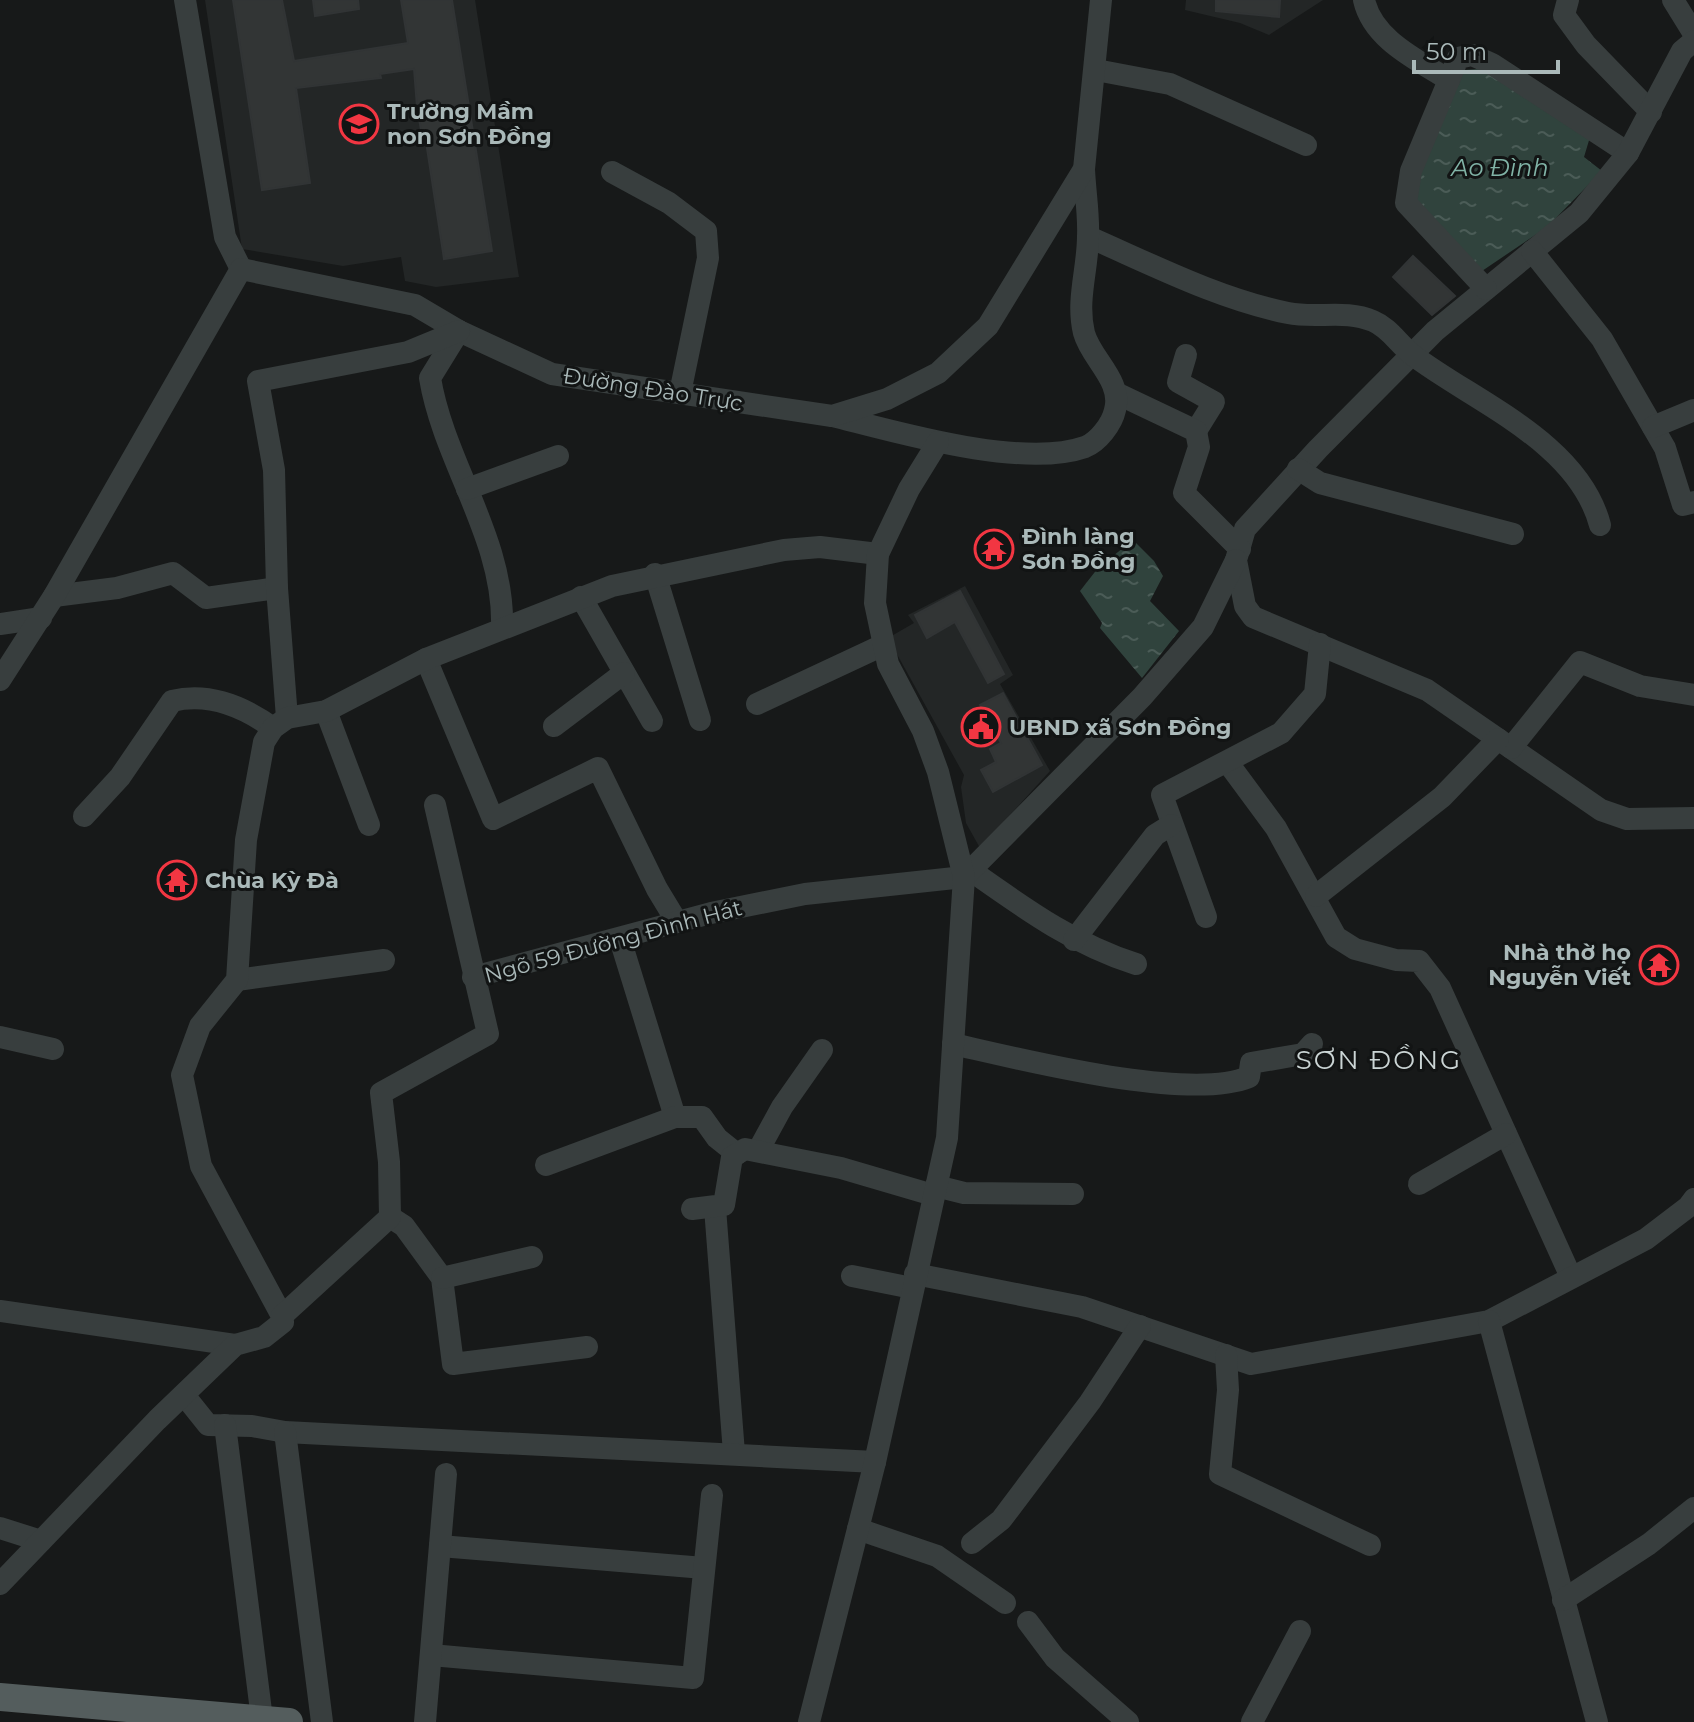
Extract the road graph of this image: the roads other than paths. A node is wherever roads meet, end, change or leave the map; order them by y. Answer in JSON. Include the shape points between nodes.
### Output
{"nodes":[{"id":1,"x":185,"y":0,"type":"edge"},
{"id":2,"x":1101,"y":0,"type":"edge"},
{"id":3,"x":1364,"y":0,"type":"edge"},
{"id":4,"x":1568,"y":0,"type":"edge"},
{"id":5,"x":1673,"y":0,"type":"edge"},
{"id":6,"x":1694,"y":34,"type":"edge"},
{"id":7,"x":1694,"y":41,"type":"edge"},
{"id":8,"x":1096,"y":70,"type":"junction"},
{"id":9,"x":1449,"y":80,"type":"junction"},
{"id":10,"x":1651,"y":112,"type":"junction"},
{"id":11,"x":1306,"y":145,"type":"dead end"},
{"id":12,"x":1628,"y":153,"type":"junction"},
{"id":13,"x":1084,"y":169,"type":"junction"},
{"id":14,"x":612,"y":172,"type":"dead end"},
{"id":15,"x":1089,"y":237,"type":"junction"},
{"id":16,"x":1532,"y":251,"type":"junction"},
{"id":17,"x":241,"y":269,"type":"junction"},
{"id":18,"x":1486,"y":289,"type":"junction"},
{"id":19,"x":459,"y":331,"type":"junction"},
{"id":20,"x":1186,"y":355,"type":"dead end"},
{"id":21,"x":1412,"y":355,"type":"junction"},
{"id":22,"x":680,"y":393,"type":"junction"},
{"id":23,"x":1116,"y":393,"type":"junction"},
{"id":24,"x":1694,"y":410,"type":"edge"},
{"id":25,"x":832,"y":416,"type":"junction"},
{"id":26,"x":1653,"y":427,"type":"junction"},
{"id":27,"x":1196,"y":431,"type":"junction"},
{"id":28,"x":938,"y":442,"type":"junction"},
{"id":29,"x":558,"y":456,"type":"dead end"},
{"id":30,"x":1298,"y":469,"type":"junction"},
{"id":31,"x":467,"y":489,"type":"junction"},
{"id":32,"x":1694,"y":502,"type":"edge"},
{"id":33,"x":1600,"y":525,"type":"dead end"},
{"id":34,"x":1513,"y":534,"type":"dead end"},
{"id":35,"x":878,"y":554,"type":"junction"},
{"id":36,"x":1238,"y":554,"type":"junction"},
{"id":37,"x":655,"y":574,"type":"junction"},
{"id":38,"x":277,"y":588,"type":"junction"},
{"id":39,"x":54,"y":596,"type":"junction"},
{"id":40,"x":581,"y":597,"type":"junction"},
{"id":41,"x":41,"y":618,"type":"junction"},
{"id":42,"x":0,"y":624,"type":"edge"},
{"id":43,"x":502,"y":628,"type":"junction"},
{"id":44,"x":1320,"y":644,"type":"junction"},
{"id":45,"x":881,"y":646,"type":"junction"},
{"id":46,"x":426,"y":659,"type":"junction"},
{"id":47,"x":624,"y":673,"type":"junction"},
{"id":48,"x":0,"y":680,"type":"edge"},
{"id":49,"x":1694,"y":695,"type":"edge"},
{"id":50,"x":757,"y":704,"type":"dead end"},
{"id":51,"x":326,"y":711,"type":"junction"},
{"id":52,"x":700,"y":720,"type":"dead end"},
{"id":53,"x":652,"y":721,"type":"dead end"},
{"id":54,"x":280,"y":723,"type":"junction"},
{"id":55,"x":554,"y":726,"type":"dead end"},
{"id":56,"x":1504,"y":744,"type":"junction"},
{"id":57,"x":1228,"y":763,"type":"junction"},
{"id":58,"x":435,"y":805,"type":"dead end"},
{"id":59,"x":84,"y":816,"type":"dead end"},
{"id":60,"x":1694,"y":818,"type":"edge"},
{"id":61,"x":369,"y":825,"type":"dead end"},
{"id":62,"x":1171,"y":825,"type":"junction"},
{"id":63,"x":967,"y":874,"type":"junction"},
{"id":64,"x":1316,"y":896,"type":"junction"},
{"id":65,"x":1206,"y":917,"type":"dead end"},
{"id":66,"x":677,"y":922,"type":"junction"},
{"id":67,"x":620,"y":939,"type":"junction"},
{"id":68,"x":1074,"y":940,"type":"junction"},
{"id":69,"x":384,"y":960,"type":"dead end"},
{"id":70,"x":1136,"y":964,"type":"dead end"},
{"id":71,"x":473,"y":977,"type":"junction"},
{"id":72,"x":237,"y":980,"type":"junction"},
{"id":73,"x":0,"y":1037,"type":"edge"},
{"id":74,"x":953,"y":1044,"type":"junction"},
{"id":75,"x":1312,"y":1044,"type":"dead end"},
{"id":76,"x":53,"y":1049,"type":"dead end"},
{"id":77,"x":822,"y":1050,"type":"dead end"},
{"id":78,"x":675,"y":1117,"type":"junction"},
{"id":79,"x":1506,"y":1134,"type":"junction"},
{"id":80,"x":747,"y":1152,"type":"junction"},
{"id":81,"x":546,"y":1165,"type":"dead end"},
{"id":82,"x":1419,"y":1184,"type":"dead end"},
{"id":83,"x":934,"y":1190,"type":"junction"},
{"id":84,"x":1073,"y":1194,"type":"dead end"},
{"id":85,"x":1694,"y":1199,"type":"edge"},
{"id":86,"x":715,"y":1208,"type":"junction"},
{"id":87,"x":692,"y":1209,"type":"dead end"},
{"id":88,"x":390,"y":1217,"type":"junction"},
{"id":89,"x":532,"y":1257,"type":"dead end"},
{"id":90,"x":852,"y":1276,"type":"dead end"},
{"id":91,"x":1571,"y":1277,"type":"junction"},
{"id":92,"x":442,"y":1278,"type":"junction"},
{"id":93,"x":914,"y":1281,"type":"junction"},
{"id":94,"x":0,"y":1311,"type":"edge"},
{"id":95,"x":282,"y":1316,"type":"junction"},
{"id":96,"x":1489,"y":1321,"type":"junction"},
{"id":97,"x":1140,"y":1326,"type":"junction"},
{"id":98,"x":235,"y":1345,"type":"junction"},
{"id":99,"x":587,"y":1347,"type":"dead end"},
{"id":100,"x":1226,"y":1355,"type":"junction"},
{"id":101,"x":184,"y":1395,"type":"junction"},
{"id":102,"x":225,"y":1425,"type":"junction"},
{"id":103,"x":285,"y":1432,"type":"junction"},
{"id":104,"x":734,"y":1453,"type":"junction"},
{"id":105,"x":875,"y":1462,"type":"junction"},
{"id":106,"x":446,"y":1474,"type":"dead end"},
{"id":107,"x":712,"y":1495,"type":"dead end"},
{"id":108,"x":1694,"y":1508,"type":"edge"},
{"id":109,"x":0,"y":1528,"type":"edge"},
{"id":110,"x":858,"y":1529,"type":"junction"},
{"id":111,"x":41,"y":1541,"type":"junction"},
{"id":112,"x":972,"y":1543,"type":"dead end"},
{"id":113,"x":1370,"y":1545,"type":"dead end"},
{"id":114,"x":440,"y":1546,"type":"junction"},
{"id":115,"x":704,"y":1568,"type":"junction"},
{"id":116,"x":0,"y":1584,"type":"edge"},
{"id":117,"x":1563,"y":1600,"type":"junction"},
{"id":118,"x":1005,"y":1603,"type":"dead end"},
{"id":119,"x":1028,"y":1622,"type":"dead end"},
{"id":120,"x":1300,"y":1631,"type":"dead end"},
{"id":121,"x":431,"y":1655,"type":"junction"},
{"id":122,"x":0,"y":1697,"type":"edge"},
{"id":123,"x":275,"y":1720,"type":"edge"},
{"id":124,"x":322,"y":1722,"type":"edge"},
{"id":125,"x":425,"y":1722,"type":"edge"},
{"id":126,"x":809,"y":1722,"type":"edge"},
{"id":127,"x":1128,"y":1722,"type":"edge"},
{"id":128,"x":1252,"y":1722,"type":"edge"},
{"id":129,"x":1597,"y":1722,"type":"edge"}],
"edges":[{"from":1,"to":17,"type":"street","via":[[225,237]]},
{"from":2,"to":8,"type":"street","name":"Đường Đào Trực"},
{"from":3,"to":9,"type":"street","via":[[1367,14],[1396,46]]},
{"from":4,"to":10,"type":"street","via":[[1564,15],[1586,45]]},
{"from":5,"to":6,"type":"street"},
{"from":7,"to":10,"type":"street","via":[[1682,51]]},
{"from":8,"to":11,"type":"street","via":[[1170,84]]},
{"from":8,"to":13,"type":"street","name":"Đường Đào Trực"},
{"from":9,"to":12,"type":"street","via":[[1458,58],[1472,55]]},
{"from":9,"to":18,"type":"street","via":[[1411,171],[1406,203]]},
{"from":10,"to":12,"type":"street"},
{"from":12,"to":16,"type":"street","via":[[1579,213]]},
{"from":13,"to":15,"type":"street"},
{"from":13,"to":25,"type":"street","name":"Đường Đào Trực","via":[[988,326],[938,373],[887,399]]},
{"from":14,"to":22,"type":"street","via":[[669,203],[706,231],[708,258]]},
{"from":15,"to":21,"type":"street","via":[[1195,283],[1290,313],[1354,314],[1376,322]]},
{"from":15,"to":23,"type":"street","via":[[1081,295],[1085,335]]},
{"from":16,"to":18,"type":"street"},
{"from":16,"to":26,"type":"street","via":[[1602,339]]},
{"from":17,"to":19,"type":"street","name":"Đường Đào Trực","via":[[415,305]]},
{"from":17,"to":39,"type":"street"},
{"from":18,"to":21,"type":"street"},
{"from":19,"to":22,"type":"street","name":"Đường Đào Trực","via":[[552,374]]},
{"from":19,"to":31,"type":"street","via":[[430,378],[442,431]]},
{"from":19,"to":38,"type":"street","via":[[408,352],[258,381],[274,470]]},
{"from":20,"to":27,"type":"street","via":[[1178,382],[1214,402]]},
{"from":21,"to":30,"type":"street"},
{"from":21,"to":33,"type":"street","via":[[1514,419],[1552,452],[1597,512]]},
{"from":22,"to":25,"type":"street","name":"Đường Đào Trực"},
{"from":23,"to":27,"type":"street"},
{"from":23,"to":28,"type":"street","via":[[1115,411],[1087,446],[1049,452]]},
{"from":24,"to":26,"type":"street"},
{"from":25,"to":28,"type":"street"},
{"from":26,"to":32,"type":"street","via":[[1683,505]]},
{"from":27,"to":36,"type":"street","via":[[1199,447],[1184,493]]},
{"from":28,"to":35,"type":"street"},
{"from":29,"to":31,"type":"street"},
{"from":30,"to":34,"type":"street","via":[[1320,483]]},
{"from":30,"to":36,"type":"street","via":[[1245,529]]},
{"from":31,"to":43,"type":"street","via":[[492,557]]},
{"from":35,"to":37,"type":"street","via":[[820,547],[784,550]]},
{"from":35,"to":45,"type":"street","via":[[875,603]]},
{"from":36,"to":44,"type":"street","via":[[1245,606],[1253,617]]},
{"from":36,"to":63,"type":"street","via":[[1203,627],[1142,697]]},
{"from":37,"to":40,"type":"street"},
{"from":37,"to":52,"type":"street"},
{"from":38,"to":39,"type":"street","via":[[206,598],[173,573],[117,588]]},
{"from":38,"to":54,"type":"street"},
{"from":39,"to":41,"type":"street"},
{"from":40,"to":43,"type":"street"},
{"from":40,"to":47,"type":"street"},
{"from":41,"to":42,"type":"street"},
{"from":41,"to":48,"type":"street"},
{"from":43,"to":46,"type":"street"},
{"from":44,"to":56,"type":"street","via":[[1427,690]]},
{"from":44,"to":57,"type":"street","via":[[1315,694],[1281,733]]},
{"from":45,"to":50,"type":"street"},
{"from":45,"to":63,"type":"street","via":[[923,731]]},
{"from":46,"to":51,"type":"street"},
{"from":46,"to":66,"type":"street","via":[[493,819],[598,768]]},
{"from":47,"to":53,"type":"street"},
{"from":47,"to":55,"type":"street"},
{"from":49,"to":56,"type":"street","via":[[1640,686],[1580,662]]},
{"from":51,"to":54,"type":"street"},
{"from":51,"to":61,"type":"street"},
{"from":54,"to":59,"type":"street","via":[[223,702],[172,701],[120,777]]},
{"from":54,"to":72,"type":"street","via":[[264,742],[246,840]]},
{"from":56,"to":60,"type":"street","via":[[1601,810],[1627,819]]},
{"from":56,"to":64,"type":"street"},
{"from":57,"to":62,"type":"street","via":[[1162,795]]},
{"from":57,"to":64,"type":"street","via":[[1276,828]]},
{"from":58,"to":71,"type":"street"},
{"from":62,"to":65,"type":"street"},
{"from":62,"to":68,"type":"street","via":[[1155,835]]},
{"from":63,"to":66,"type":"street","name":"Ngõ 59 Đường Đình Hát","via":[[805,894]]},
{"from":63,"to":68,"type":"street"},
{"from":63,"to":74,"type":"street"},
{"from":64,"to":79,"type":"street","via":[[1336,937],[1428,968]]},
{"from":66,"to":67,"type":"street","name":"Ngõ 59 Đường Đình Hát"},
{"from":67,"to":71,"type":"street","name":"Ngõ 59 Đường Đình Hát"},
{"from":67,"to":78,"type":"street"},
{"from":68,"to":70,"type":"street"},
{"from":69,"to":72,"type":"street"},
{"from":71,"to":88,"type":"street","name":"Ngõ 59 Đường Đình Hát","via":[[488,1034],[381,1093]]},
{"from":72,"to":95,"type":"street","via":[[200,1026],[182,1075],[201,1166]]},
{"from":73,"to":76,"type":"street"},
{"from":74,"to":75,"type":"street","via":[[1129,1079],[1189,1084],[1239,1081],[1249,1077],[1251,1063],[1303,1054]]},
{"from":74,"to":83,"type":"street","via":[[947,1138]]},
{"from":77,"to":80,"type":"street"},
{"from":78,"to":80,"type":"street","via":[[702,1117]]},
{"from":78,"to":81,"type":"street"},
{"from":79,"to":82,"type":"street"},
{"from":79,"to":91,"type":"street"},
{"from":80,"to":83,"type":"street"},
{"from":80,"to":86,"type":"street","via":[[732,1157],[724,1205]]},
{"from":83,"to":84,"type":"street"},
{"from":83,"to":93,"type":"street"},
{"from":85,"to":91,"type":"street","via":[[1646,1239]]},
{"from":86,"to":87,"type":"street"},
{"from":86,"to":104,"type":"street"},
{"from":88,"to":92,"type":"street","via":[[404,1226]]},
{"from":88,"to":95,"type":"street"},
{"from":89,"to":92,"type":"street"},
{"from":90,"to":93,"type":"street"},
{"from":91,"to":96,"type":"street"},
{"from":92,"to":99,"type":"street","via":[[453,1364]]},
{"from":93,"to":97,"type":"street","via":[[1082,1307]]},
{"from":93,"to":105,"type":"street"},
{"from":94,"to":98,"type":"street"},
{"from":95,"to":98,"type":"street","via":[[283,1322],[264,1337]]},
{"from":96,"to":100,"type":"street","via":[[1251,1364]]},
{"from":96,"to":117,"type":"street"},
{"from":97,"to":100,"type":"street"},
{"from":97,"to":112,"type":"street","via":[[1001,1520]]},
{"from":98,"to":101,"type":"street"},
{"from":100,"to":113,"type":"street","via":[[1220,1474]]},
{"from":101,"to":102,"type":"street","via":[[208,1425]]},
{"from":101,"to":111,"type":"street"},
{"from":102,"to":103,"type":"street"},
{"from":102,"to":123,"type":"street"},
{"from":103,"to":104,"type":"street"},
{"from":103,"to":124,"type":"street"},
{"from":104,"to":105,"type":"street"},
{"from":105,"to":110,"type":"street"},
{"from":106,"to":114,"type":"street"},
{"from":107,"to":115,"type":"street"},
{"from":108,"to":117,"type":"street"},
{"from":109,"to":111,"type":"street"},
{"from":110,"to":118,"type":"street","via":[[937,1556]]},
{"from":110,"to":126,"type":"street"},
{"from":111,"to":116,"type":"street"},
{"from":114,"to":115,"type":"street"},
{"from":114,"to":121,"type":"street"},
{"from":115,"to":121,"type":"street","via":[[693,1678]]},
{"from":117,"to":129,"type":"street"},
{"from":119,"to":127,"type":"street","via":[[1055,1658]]},
{"from":120,"to":128,"type":"street"},
{"from":121,"to":125,"type":"street"},
{"from":122,"to":123,"type":"main road"}]}
